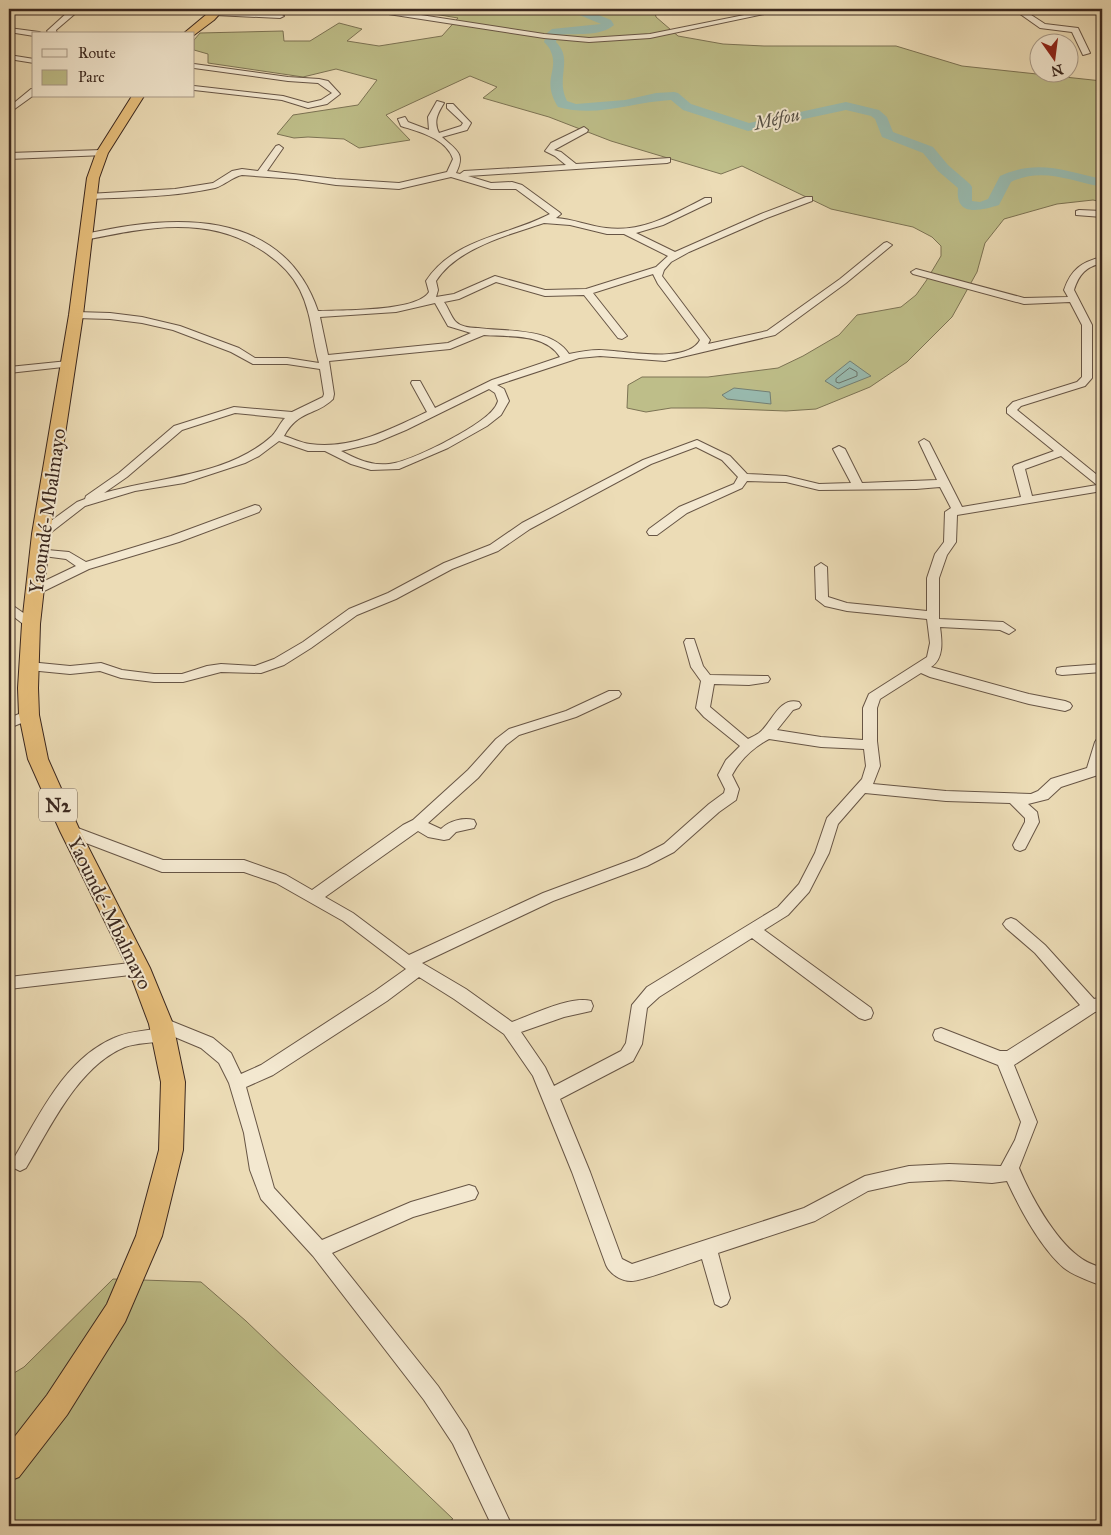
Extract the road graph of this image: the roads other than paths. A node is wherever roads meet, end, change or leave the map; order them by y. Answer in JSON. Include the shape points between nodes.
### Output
{"nodes":[{"id":1,"x":73,"y":9,"type":"edge"},
{"id":2,"x":368,"y":9,"type":"edge"},
{"id":3,"x":381,"y":9,"type":"edge"},
{"id":4,"x":782,"y":9,"type":"edge"},
{"id":5,"x":1017,"y":9,"type":"edge"},
{"id":6,"x":217,"y":11,"type":"edge"},
{"id":7,"x":280,"y":16,"type":"dead end"},
{"id":8,"x":9,"y":30,"type":"edge"},
{"id":9,"x":51,"y":32,"type":"edge"},
{"id":10,"x":191,"y":32,"type":"edge"},
{"id":11,"x":32,"y":33,"type":"edge"},
{"id":12,"x":1086,"y":53,"type":"dead end"},
{"id":13,"x":9,"y":57,"type":"edge"},
{"id":14,"x":32,"y":61,"type":"edge"},
{"id":15,"x":195,"y":66,"type":"edge"},
{"id":16,"x":195,"y":88,"type":"edge"},
{"id":17,"x":32,"y":93,"type":"edge"},
{"id":18,"x":137,"y":98,"type":"edge"},
{"id":19,"x":440,"y":103,"type":"dead end"},
{"id":20,"x":450,"y":106,"type":"dead end"},
{"id":21,"x":9,"y":111,"type":"edge"},
{"id":22,"x":402,"y":119,"type":"dead end"},
{"id":23,"x":584,"y":130,"type":"dead end"},
{"id":24,"x":436,"y":135,"type":"junction"},
{"id":25,"x":279,"y":148,"type":"dead end"},
{"id":26,"x":102,"y":153,"type":"junction"},
{"id":27,"x":9,"y":156,"type":"edge"},
{"id":28,"x":667,"y":160,"type":"dead end"},
{"id":29,"x":574,"y":167,"type":"junction"},
{"id":30,"x":261,"y":173,"type":"junction"},
{"id":31,"x":453,"y":174,"type":"junction"},
{"id":32,"x":90,"y":196,"type":"junction"},
{"id":33,"x":708,"y":200,"type":"dead end"},
{"id":34,"x":809,"y":200,"type":"dead end"},
{"id":35,"x":1079,"y":213,"type":"dead end"},
{"id":36,"x":1102,"y":214,"type":"edge"},
{"id":37,"x":541,"y":221,"type":"junction"},
{"id":38,"x":625,"y":231,"type":"junction"},
{"id":39,"x":85,"y":237,"type":"junction"},
{"id":40,"x":887,"y":245,"type":"dead end"},
{"id":41,"x":675,"y":256,"type":"junction"},
{"id":42,"x":1102,"y":260,"type":"edge"},
{"id":43,"x":659,"y":269,"type":"junction"},
{"id":44,"x":916,"y":272,"type":"dead end"},
{"id":45,"x":587,"y":292,"type":"junction"},
{"id":46,"x":1074,"y":299,"type":"junction"},
{"id":47,"x":427,"y":301,"type":"junction"},
{"id":48,"x":439,"y":301,"type":"junction"},
{"id":49,"x":314,"y":314,"type":"junction"},
{"id":50,"x":76,"y":315,"type":"junction"},
{"id":51,"x":482,"y":332,"type":"junction"},
{"id":52,"x":622,"y":336,"type":"dead end"},
{"id":53,"x":699,"y":348,"type":"junction"},
{"id":54,"x":566,"y":358,"type":"junction"},
{"id":55,"x":324,"y":363,"type":"junction"},
{"id":56,"x":68,"y":364,"type":"junction"},
{"id":57,"x":9,"y":370,"type":"edge"},
{"id":58,"x":416,"y":383,"type":"dead end"},
{"id":59,"x":490,"y":386,"type":"junction"},
{"id":60,"x":432,"y":412,"type":"junction"},
{"id":61,"x":294,"y":415,"type":"junction"},
{"id":62,"x":278,"y":437,"type":"junction"},
{"id":63,"x":924,"y":442,"type":"dead end"},
{"id":64,"x":329,"y":449,"type":"junction"},
{"id":65,"x":839,"y":449,"type":"dead end"},
{"id":66,"x":1062,"y":452,"type":"junction"},
{"id":67,"x":744,"y":477,"type":"junction"},
{"id":68,"x":944,"y":483,"type":"junction"},
{"id":69,"x":858,"y":486,"type":"junction"},
{"id":70,"x":1102,"y":486,"type":"edge"},
{"id":71,"x":1027,"y":500,"type":"junction"},
{"id":72,"x":81,"y":504,"type":"junction"},
{"id":73,"x":255,"y":509,"type":"dead end"},
{"id":74,"x":958,"y":511,"type":"junction"},
{"id":75,"x":653,"y":532,"type":"dead end"},
{"id":76,"x":40,"y":543,"type":"junction"},
{"id":77,"x":85,"y":566,"type":"junction"},
{"id":78,"x":821,"y":567,"type":"dead end"},
{"id":79,"x":36,"y":590,"type":"junction"},
{"id":80,"x":9,"y":607,"type":"edge"},
{"id":81,"x":933,"y":619,"type":"junction"},
{"id":82,"x":31,"y":624,"type":"junction"},
{"id":83,"x":1009,"y":630,"type":"dead end"},
{"id":84,"x":690,"y":642,"type":"dead end"},
{"id":85,"x":29,"y":666,"type":"junction"},
{"id":86,"x":922,"y":667,"type":"junction"},
{"id":87,"x":1102,"y":668,"type":"edge"},
{"id":88,"x":1062,"y":671,"type":"dead end"},
{"id":89,"x":763,"y":679,"type":"dead end"},
{"id":90,"x":708,"y":681,"type":"junction"},
{"id":91,"x":614,"y":694,"type":"dead end"},
{"id":92,"x":794,"y":705,"type":"dead end"},
{"id":93,"x":1065,"y":706,"type":"dead end"},
{"id":94,"x":29,"y":715,"type":"junction"},
{"id":95,"x":9,"y":723,"type":"edge"},
{"id":96,"x":766,"y":734,"type":"junction"},
{"id":97,"x":1102,"y":742,"type":"edge"},
{"id":98,"x":751,"y":743,"type":"junction"},
{"id":99,"x":870,"y":745,"type":"junction"},
{"id":100,"x":862,"y":788,"type":"junction"},
{"id":101,"x":1015,"y":800,"type":"junction"},
{"id":102,"x":418,"y":824,"type":"junction"},
{"id":103,"x":469,"y":824,"type":"dead end"},
{"id":104,"x":70,"y":831,"type":"junction"},
{"id":105,"x":1020,"y":845,"type":"dead end"},
{"id":106,"x":312,"y":898,"type":"junction"},
{"id":107,"x":1011,"y":924,"type":"dead end"},
{"id":108,"x":752,"y":930,"type":"junction"},
{"id":109,"x":413,"y":966,"type":"junction"},
{"id":110,"x":139,"y":968,"type":"junction"},
{"id":111,"x":9,"y":983,"type":"edge"},
{"id":112,"x":1096,"y":1005,"type":"edge"},
{"id":113,"x":585,"y":1006,"type":"dead end"},
{"id":114,"x":865,"y":1013,"type":"dead end"},
{"id":115,"x":162,"y":1029,"type":"junction"},
{"id":116,"x":510,"y":1029,"type":"junction"},
{"id":117,"x":942,"y":1035,"type":"dead end"},
{"id":118,"x":1010,"y":1058,"type":"junction"},
{"id":119,"x":237,"y":1083,"type":"junction"},
{"id":120,"x":550,"y":1096,"type":"junction"},
{"id":121,"x":20,"y":1163,"type":"dead end"},
{"id":122,"x":1010,"y":1168,"type":"junction"},
{"id":123,"x":469,"y":1193,"type":"dead end"},
{"id":124,"x":708,"y":1247,"type":"junction"},
{"id":125,"x":320,"y":1250,"type":"junction"},
{"id":126,"x":1102,"y":1277,"type":"edge"},
{"id":127,"x":722,"y":1298,"type":"dead end"},
{"id":128,"x":9,"y":1467,"type":"edge"},
{"id":129,"x":502,"y":1526,"type":"edge"}],
"edges":[{"from":1,"to":9,"type":"street","via":[[69,17],[52,28]]},
{"from":2,"to":3,"type":"street"},
{"from":3,"to":4,"type":"street","via":[[544,36],[589,40],[650,36]]},
{"from":5,"to":12,"type":"street","via":[[1042,26],[1075,30]]},
{"from":6,"to":7,"type":"street"},
{"from":6,"to":10,"type":"highway"},
{"from":8,"to":11,"type":"street"},
{"from":13,"to":14,"type":"street"},
{"from":15,"to":16,"type":"street","via":[[319,81],[335,93],[324,102],[308,106],[283,98]]},
{"from":17,"to":21,"type":"street"},
{"from":18,"to":26,"type":"highway","name":"Yaoundé-Mbalmayo","number":"N2"},
{"from":19,"to":24,"type":"street","via":[[432,117]]},
{"from":20,"to":24,"type":"street","via":[[467,123],[464,128]]},
{"from":22,"to":24,"type":"street","via":[[404,124]]},
{"from":23,"to":29,"type":"street","via":[[554,145],[549,151]]},
{"from":24,"to":31,"type":"street","via":[[457,157]]},
{"from":25,"to":30,"type":"street"},
{"from":26,"to":27,"type":"street"},
{"from":26,"to":32,"type":"highway","name":"Yaoundé-Mbalmayo","number":"N2"},
{"from":28,"to":29,"type":"street"},
{"from":29,"to":31,"type":"street"},
{"from":30,"to":31,"type":"street","via":[[392,186]]},
{"from":30,"to":32,"type":"street","via":[[236,172],[215,185],[175,192]]},
{"from":31,"to":37,"type":"street","via":[[491,186],[520,187],[556,212],[555,216]]},
{"from":32,"to":39,"type":"highway","name":"Yaoundé-Mbalmayo","number":"N2"},
{"from":33,"to":38,"type":"street","via":[[657,226]]},
{"from":34,"to":41,"type":"street","via":[[764,216]]},
{"from":35,"to":36,"type":"street"},
{"from":37,"to":38,"type":"street","via":[[559,220]]},
{"from":37,"to":47,"type":"street","via":[[480,244],[453,260],[433,276],[434,288]]},
{"from":38,"to":41,"type":"street"},
{"from":39,"to":49,"type":"street","via":[[162,224],[203,223],[233,230],[257,241],[290,269],[305,290]]},
{"from":39,"to":50,"type":"highway","name":"Yaoundé-Mbalmayo","number":"N2"},
{"from":40,"to":53,"type":"street","via":[[771,333]]},
{"from":41,"to":43,"type":"street"},
{"from":42,"to":46,"type":"street","via":[[1082,266],[1069,290]]},
{"from":43,"to":45,"type":"street"},
{"from":43,"to":53,"type":"street","via":[[657,276],[705,340]]},
{"from":44,"to":46,"type":"street","via":[[1024,300]]},
{"from":45,"to":48,"type":"street","via":[[545,292],[495,279]]},
{"from":45,"to":52,"type":"street"},
{"from":46,"to":66,"type":"street","via":[[1087,325],[1087,378],[1081,384],[1017,404],[1011,411]]},
{"from":47,"to":48,"type":"street"},
{"from":47,"to":49,"type":"street","via":[[395,309]]},
{"from":48,"to":51,"type":"street","via":[[452,324],[464,330]]},
{"from":49,"to":55,"type":"street"},
{"from":50,"to":55,"type":"street","via":[[142,320],[176,328],[235,350],[253,361]]},
{"from":50,"to":56,"type":"highway","name":"Yaoundé-Mbalmayo","number":"N2"},
{"from":51,"to":54,"type":"street","via":[[546,341],[561,349]]},
{"from":51,"to":55,"type":"street","via":[[450,346]]},
{"from":53,"to":54,"type":"street","via":[[680,356],[640,358],[588,353]]},
{"from":54,"to":59,"type":"street","via":[[503,377]]},
{"from":55,"to":61,"type":"street","via":[[328,399]]},
{"from":56,"to":57,"type":"street"},
{"from":56,"to":76,"type":"highway","name":"Yaoundé-Mbalmayo","number":"N2"},
{"from":58,"to":60,"type":"street"},
{"from":59,"to":60,"type":"street"},
{"from":59,"to":64,"type":"street","via":[[502,395],[503,404],[495,417],[399,466],[370,468]]},
{"from":60,"to":64,"type":"street","via":[[388,435]]},
{"from":61,"to":62,"type":"street"},
{"from":61,"to":72,"type":"street","via":[[234,410],[178,428],[123,476]]},
{"from":62,"to":64,"type":"street","via":[[300,447]]},
{"from":62,"to":72,"type":"street","via":[[255,454],[215,470]]},
{"from":63,"to":68,"type":"street"},
{"from":65,"to":69,"type":"street"},
{"from":66,"to":70,"type":"street"},
{"from":66,"to":71,"type":"street","via":[[1019,467]]},
{"from":67,"to":69,"type":"street","via":[[786,479],[819,486]]},
{"from":67,"to":75,"type":"street","via":[[738,486],[683,510]]},
{"from":67,"to":85,"type":"street","via":[[726,458],[697,443],[660,456],[526,526],[494,548],[352,612],[279,662],[256,670],[221,668],[183,678],[154,678],[121,674],[101,667],[70,670]]},
{"from":68,"to":69,"type":"street"},
{"from":68,"to":74,"type":"street"},
{"from":70,"to":71,"type":"street"},
{"from":71,"to":74,"type":"street"},
{"from":72,"to":76,"type":"street"},
{"from":73,"to":77,"type":"street","via":[[175,539]]},
{"from":74,"to":81,"type":"street","via":[[952,512],[950,542],[941,554],[934,578]]},
{"from":76,"to":77,"type":"street"},
{"from":76,"to":79,"type":"highway","name":"Yaoundé-Mbalmayo","number":"N2"},
{"from":77,"to":79,"type":"street"},
{"from":78,"to":81,"type":"street","via":[[822,600],[828,603]]},
{"from":79,"to":82,"type":"highway","name":"Yaoundé-Mbalmayo","number":"N2"},
{"from":80,"to":82,"type":"street"},
{"from":81,"to":83,"type":"street","via":[[1002,626]]},
{"from":81,"to":86,"type":"street","via":[[936,643],[933,657]]},
{"from":82,"to":85,"type":"highway","name":"Yaoundé-Mbalmayo","number":"N2"},
{"from":84,"to":90,"type":"street","via":[[697,667]]},
{"from":85,"to":94,"type":"highway","name":"Yaoundé-Mbalmayo","number":"N2"},
{"from":86,"to":93,"type":"street","via":[[930,673]]},
{"from":86,"to":99,"type":"street","via":[[874,697],[870,708]]},
{"from":87,"to":88,"type":"street"},
{"from":89,"to":90,"type":"street"},
{"from":90,"to":98,"type":"street","via":[[703,708],[746,744]]},
{"from":91,"to":102,"type":"street","via":[[571,714],[514,732]]},
{"from":92,"to":96,"type":"street","via":[[789,706]]},
{"from":94,"to":95,"type":"street"},
{"from":94,"to":104,"type":"highway","name":"Yaoundé-Mbalmayo","number":"N2","via":[[38,759]]},
{"from":96,"to":98,"type":"street"},
{"from":96,"to":99,"type":"street"},
{"from":97,"to":101,"type":"street","via":[[1093,771],[1056,783],[1043,795]]},
{"from":98,"to":109,"type":"street","via":[[725,775],[732,789],[731,796],[669,848],[642,862],[548,897]]},
{"from":99,"to":100,"type":"street","via":[[873,766]]},
{"from":100,"to":101,"type":"street"},
{"from":100,"to":108,"type":"street","via":[[832,822],[822,853],[804,888],[783,910]]},
{"from":101,"to":105,"type":"street","via":[[1032,816]]},
{"from":102,"to":103,"type":"street","via":[[444,835],[452,827]]},
{"from":102,"to":106,"type":"street"},
{"from":104,"to":106,"type":"street","via":[[162,866],[244,866],[281,879]]},
{"from":104,"to":110,"type":"highway","name":"Yaoundé-Mbalmayo","number":"N2"},
{"from":106,"to":109,"type":"street","via":[[348,917]]},
{"from":107,"to":112,"type":"street"},
{"from":108,"to":114,"type":"street"},
{"from":108,"to":120,"type":"street","via":[[653,992],[640,1005],[634,1044],[626,1056]]},
{"from":109,"to":116,"type":"street"},
{"from":109,"to":119,"type":"street","via":[[381,996],[267,1070]]},
{"from":110,"to":111,"type":"street"},
{"from":110,"to":115,"type":"highway","name":"Yaoundé-Mbalmayo","number":"N2"},
{"from":112,"to":118,"type":"street"},
{"from":113,"to":116,"type":"street"},
{"from":115,"to":119,"type":"street","via":[[207,1043],[224,1058]]},
{"from":115,"to":121,"type":"street","via":[[119,1042],[96,1057],[74,1080]]},
{"from":115,"to":128,"type":"highway","name":"Yaoundé-Mbalmayo","number":"N2","via":[[173,1082],[171,1150],[149,1236],[116,1313],[57,1405]]},
{"from":116,"to":120,"type":"street","via":[[539,1072]]},
{"from":117,"to":118,"type":"street","via":[[999,1058]]},
{"from":118,"to":122,"type":"street","via":[[1006,1064],[1029,1122]]},
{"from":119,"to":125,"type":"street","via":[[268,1193]]},
{"from":120,"to":124,"type":"street","via":[[615,1265],[632,1273]]},
{"from":122,"to":124,"type":"street","via":[[1004,1174],[909,1174],[865,1184],[809,1215]]},
{"from":122,"to":126,"type":"street","via":[[1029,1205],[1069,1260]]},
{"from":123,"to":125,"type":"street","via":[[412,1210]]},
{"from":124,"to":127,"type":"street"},
{"from":125,"to":129,"type":"street","via":[[431,1393],[460,1436]]}]}
